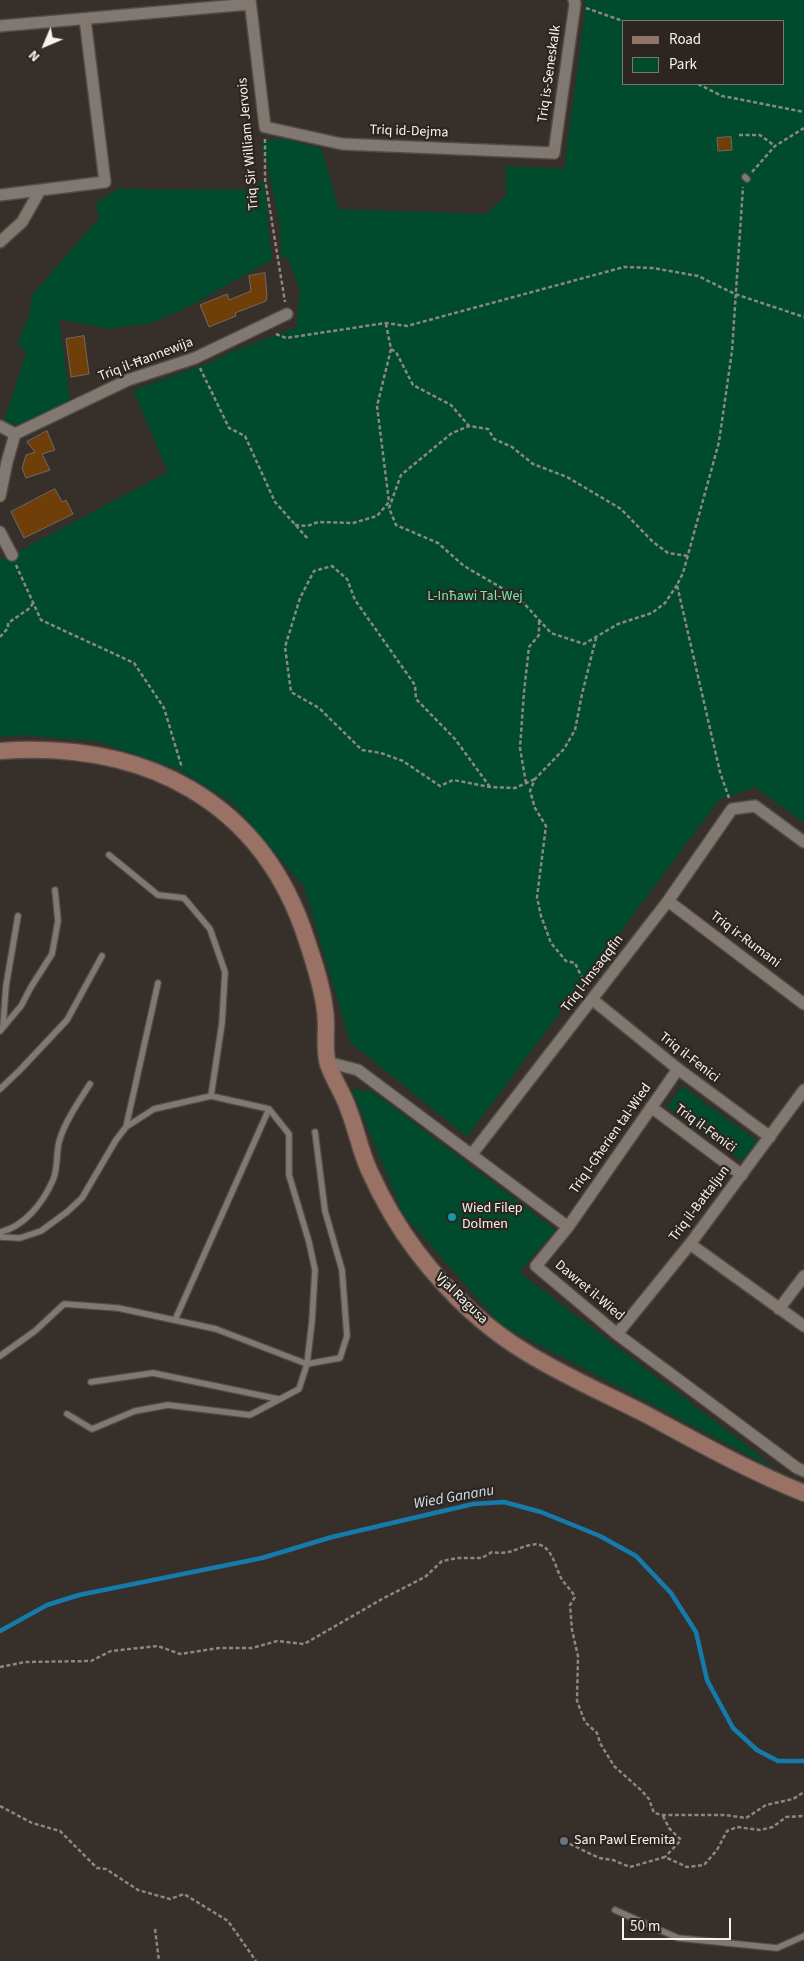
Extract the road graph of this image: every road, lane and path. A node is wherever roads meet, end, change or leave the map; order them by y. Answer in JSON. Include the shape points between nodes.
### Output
{"nodes":[{"id":1,"x":250,"y":2,"type":"edge"},
{"id":2,"x":575,"y":2,"type":"edge"},
{"id":3,"x":86,"y":19,"type":"junction"},
{"id":4,"x":622,"y":22,"type":"edge"},
{"id":5,"x":0,"y":26,"type":"edge"},
{"id":6,"x":700,"y":85,"type":"edge"},
{"id":7,"x":804,"y":112,"type":"edge"},
{"id":8,"x":265,"y":127,"type":"junction"},
{"id":9,"x":804,"y":128,"type":"edge"},
{"id":10,"x":739,"y":135,"type":"dead end"},
{"id":11,"x":775,"y":146,"type":"junction"},
{"id":12,"x":554,"y":153,"type":"joint"},
{"id":13,"x":39,"y":192,"type":"junction"},
{"id":14,"x":0,"y":195,"type":"edge"},
{"id":15,"x":0,"y":242,"type":"edge"},
{"id":16,"x":735,"y":294,"type":"junction"},
{"id":17,"x":287,"y":314,"type":"joint"},
{"id":18,"x":804,"y":317,"type":"edge"},
{"id":19,"x":386,"y":323,"type":"junction"},
{"id":20,"x":259,"y":327,"type":"junction"},
{"id":21,"x":391,"y":349,"type":"junction"},
{"id":22,"x":195,"y":358,"type":"junction"},
{"id":23,"x":0,"y":426,"type":"edge"},
{"id":24,"x":469,"y":426,"type":"junction"},
{"id":25,"x":15,"y":434,"type":"junction"},
{"id":26,"x":0,"y":496,"type":"edge"},
{"id":27,"x":295,"y":525,"type":"junction"},
{"id":28,"x":0,"y":532,"type":"edge"},
{"id":29,"x":308,"y":539,"type":"dead end"},
{"id":30,"x":12,"y":555,"type":"joint"},
{"id":31,"x":688,"y":556,"type":"junction"},
{"id":32,"x":677,"y":585,"type":"junction"},
{"id":33,"x":33,"y":603,"type":"junction"},
{"id":34,"x":539,"y":620,"type":"junction"},
{"id":35,"x":0,"y":637,"type":"edge"},
{"id":36,"x":596,"y":637,"type":"junction"},
{"id":37,"x":0,"y":751,"type":"edge"},
{"id":38,"x":183,"y":772,"type":"dead end"},
{"id":39,"x":535,"y":779,"type":"junction"},
{"id":40,"x":526,"y":783,"type":"junction"},
{"id":41,"x":490,"y":787,"type":"junction"},
{"id":42,"x":732,"y":808,"type":"junction"},
{"id":43,"x":804,"y":842,"type":"edge"},
{"id":44,"x":109,"y":855,"type":"dead end"},
{"id":45,"x":56,"y":890,"type":"dead end"},
{"id":46,"x":668,"y":901,"type":"junction"},
{"id":47,"x":18,"y":916,"type":"dead end"},
{"id":48,"x":102,"y":956,"type":"dead end"},
{"id":49,"x":158,"y":983,"type":"dead end"},
{"id":50,"x":600,"y":990,"type":"junction"},
{"id":51,"x":592,"y":1000,"type":"junction"},
{"id":52,"x":804,"y":1004,"type":"edge"},
{"id":53,"x":1,"y":1028,"type":"edge"},
{"id":54,"x":327,"y":1062,"type":"junction"},
{"id":55,"x":678,"y":1069,"type":"junction"},
{"id":56,"x":90,"y":1084,"type":"dead end"},
{"id":57,"x":0,"y":1089,"type":"edge"},
{"id":58,"x":804,"y":1090,"type":"edge"},
{"id":59,"x":211,"y":1096,"type":"junction"},
{"id":60,"x":650,"y":1107,"type":"junction"},
{"id":61,"x":269,"y":1109,"type":"junction"},
{"id":62,"x":126,"y":1127,"type":"junction"},
{"id":63,"x":316,"y":1132,"type":"dead end"},
{"id":64,"x":770,"y":1137,"type":"junction"},
{"id":65,"x":472,"y":1154,"type":"junction"},
{"id":66,"x":742,"y":1175,"type":"junction"},
{"id":67,"x":568,"y":1227,"type":"junction"},
{"id":68,"x":0,"y":1232,"type":"edge"},
{"id":69,"x":0,"y":1237,"type":"edge"},
{"id":70,"x":690,"y":1244,"type":"junction"},
{"id":71,"x":804,"y":1276,"type":"edge"},
{"id":72,"x":778,"y":1310,"type":"junction"},
{"id":73,"x":175,"y":1320,"type":"junction"},
{"id":74,"x":804,"y":1326,"type":"edge"},
{"id":75,"x":617,"y":1334,"type":"junction"},
{"id":76,"x":0,"y":1356,"type":"edge"},
{"id":77,"x":307,"y":1364,"type":"junction"},
{"id":78,"x":91,"y":1382,"type":"dead end"},
{"id":79,"x":278,"y":1399,"type":"junction"},
{"id":80,"x":67,"y":1414,"type":"dead end"},
{"id":81,"x":802,"y":1466,"type":"edge"},
{"id":82,"x":804,"y":1493,"type":"edge"},
{"id":83,"x":0,"y":1667,"type":"edge"},
{"id":84,"x":804,"y":1792,"type":"edge"},
{"id":85,"x":0,"y":1806,"type":"edge"},
{"id":86,"x":663,"y":1815,"type":"junction"},
{"id":87,"x":804,"y":1816,"type":"edge"},
{"id":88,"x":564,"y":1841,"type":"dead end"},
{"id":89,"x":665,"y":1857,"type":"junction"},
{"id":90,"x":615,"y":1910,"type":"dead end"},
{"id":91,"x":155,"y":1929,"type":"dead end"},
{"id":92,"x":804,"y":1936,"type":"edge"},
{"id":93,"x":159,"y":1961,"type":"edge"},
{"id":94,"x":256,"y":1961,"type":"edge"}],
"edges":[{"from":1,"to":3,"type":"street"},
{"from":1,"to":8,"type":"street","name":"Triq Sir William Jervois"},
{"from":2,"to":4,"type":"path"},
{"from":2,"to":12,"type":"street","name":"Triq is-Seneskalk"},
{"from":3,"to":5,"type":"street"},
{"from":3,"to":13,"type":"street","via":[[105,182]]},
{"from":6,"to":7,"type":"path","via":[[722,96]]},
{"from":8,"to":12,"type":"street","name":"Triq id-Dejma","via":[[342,144]]},
{"from":8,"to":17,"type":"path","name":"Triq Sir William Jervois","via":[[265,179]]},
{"from":9,"to":11,"type":"path"},
{"from":10,"to":11,"type":"path","via":[[760,135]]},
{"from":11,"to":16,"type":"path","via":[[743,183]]},
{"from":13,"to":14,"type":"street"},
{"from":13,"to":15,"type":"street","via":[[22,222]]},
{"from":16,"to":18,"type":"path"},
{"from":16,"to":19,"type":"path","via":[[698,276],[653,268],[624,267],[407,326]]},
{"from":16,"to":31,"type":"path","via":[[732,351],[719,442]]},
{"from":17,"to":20,"type":"street","name":"Triq il-Ħannewija"},
{"from":19,"to":20,"type":"path","via":[[286,338]]},
{"from":19,"to":21,"type":"path"},
{"from":20,"to":22,"type":"street","name":"Triq il-Ħannewija"},
{"from":21,"to":24,"type":"path","via":[[396,352],[413,385],[451,405]]},
{"from":21,"to":27,"type":"path","via":[[377,406],[390,502],[376,516],[353,523]]},
{"from":22,"to":25,"type":"street","name":"Triq il-Ħannewija","via":[[128,380]]},
{"from":22,"to":27,"type":"path","via":[[229,428],[245,436],[274,502]]},
{"from":23,"to":25,"type":"street"},
{"from":24,"to":31,"type":"path","via":[[488,429],[494,439],[512,447],[533,464],[567,477],[621,509],[668,553]]},
{"from":24,"to":34,"type":"path","via":[[452,433],[401,475],[388,508],[396,525],[438,543],[464,566],[519,598]]},
{"from":25,"to":26,"type":"street"},
{"from":27,"to":29,"type":"path"},
{"from":28,"to":30,"type":"street"},
{"from":30,"to":33,"type":"path"},
{"from":31,"to":32,"type":"path"},
{"from":32,"to":36,"type":"path","via":[[665,603],[652,613],[618,624]]},
{"from":32,"to":42,"type":"path","via":[[720,772]]},
{"from":33,"to":35,"type":"path","via":[[8,623]]},
{"from":33,"to":38,"type":"path","via":[[41,620],[134,663],[164,708]]},
{"from":34,"to":36,"type":"path","via":[[552,633],[584,644]]},
{"from":34,"to":40,"type":"path","via":[[539,635],[528,647],[524,692],[520,748]]},
{"from":36,"to":39,"type":"path","via":[[575,730],[564,749]]},
{"from":37,"to":54,"type":"main road","name":"Vjal Ragusa","via":[[28,749],[83,753],[124,762],[187,786],[236,822],[280,877],[297,910],[325,1010]]},
{"from":39,"to":40,"type":"path"},
{"from":39,"to":50,"type":"path","via":[[530,791],[535,808],[546,826],[536,897],[541,916],[551,943],[566,961],[575,963],[583,980]]},
{"from":40,"to":41,"type":"path","via":[[514,788]]},
{"from":41,"to":41,"type":"path","via":[[453,780],[440,786],[403,761],[362,750],[319,708],[291,692],[285,647],[300,598],[314,572],[332,566],[348,579],[354,600],[415,685],[416,699],[455,739]]},
{"from":42,"to":43,"type":"street","via":[[755,806]]},
{"from":42,"to":46,"type":"street","name":"Triq l-Imsaqqfin"},
{"from":44,"to":59,"type":"lane","via":[[158,895],[184,898],[210,929],[224,972],[222,1023]]},
{"from":45,"to":53,"type":"lane","via":[[58,921],[52,954],[21,1006]]},
{"from":46,"to":50,"type":"street","name":"Triq l-Imsaqqfin"},
{"from":46,"to":52,"type":"street","name":"Triq ir-Rumani"},
{"from":47,"to":53,"type":"lane"},
{"from":48,"to":57,"type":"lane","via":[[67,1020]]},
{"from":49,"to":62,"type":"lane"},
{"from":50,"to":51,"type":"street","name":"Triq l-Imsaqqfin"},
{"from":51,"to":55,"type":"street","name":"Triq il-Fenici"},
{"from":51,"to":65,"type":"street","name":"Triq l-Imsaqqfin"},
{"from":54,"to":65,"type":"street","via":[[358,1070]]},
{"from":54,"to":82,"type":"main road","name":"Vjal Ragusa","via":[[348,1108],[369,1169],[401,1229],[438,1277],[486,1324],[541,1361]]},
{"from":55,"to":60,"type":"street","name":"Triq l-Għerien tal-Wied"},
{"from":55,"to":64,"type":"street","name":"Triq il-Fenici"},
{"from":56,"to":68,"type":"lane","via":[[59,1141],[53,1180],[32,1214],[13,1230]]},
{"from":58,"to":64,"type":"street","name":"Triq il-Battaljun"},
{"from":59,"to":61,"type":"lane"},
{"from":59,"to":62,"type":"lane","via":[[154,1109]]},
{"from":60,"to":66,"type":"street","name":"Triq il-Feniċi"},
{"from":60,"to":67,"type":"street","name":"Triq l-Għerien tal-Wied"},
{"from":61,"to":73,"type":"lane"},
{"from":61,"to":77,"type":"lane","via":[[289,1134],[289,1175],[315,1270]]},
{"from":62,"to":69,"type":"lane","via":[[82,1198],[67,1212],[34,1233],[20,1238]]},
{"from":63,"to":77,"type":"lane","via":[[325,1211],[342,1270],[347,1336],[340,1358]]},
{"from":64,"to":66,"type":"street","name":"Triq il-Battaljun"},
{"from":65,"to":67,"type":"street"},
{"from":66,"to":70,"type":"street","name":"Triq il-Battaljun"},
{"from":67,"to":75,"type":"street","name":"Dawret il-Wied","via":[[536,1266]]},
{"from":70,"to":72,"type":"street"},
{"from":70,"to":75,"type":"street","name":"Triq il-Battaljun"},
{"from":71,"to":72,"type":"street"},
{"from":72,"to":74,"type":"street"},
{"from":73,"to":76,"type":"lane","via":[[118,1308],[64,1304],[35,1331]]},
{"from":73,"to":77,"type":"lane","via":[[216,1329]]},
{"from":75,"to":81,"type":"street","name":"Dawret il-Wied"},
{"from":77,"to":79,"type":"lane","via":[[299,1389]]},
{"from":78,"to":79,"type":"lane","via":[[153,1373]]},
{"from":79,"to":80,"type":"lane","via":[[250,1415],[168,1405],[135,1411],[92,1429]]},
{"from":83,"to":86,"type":"path","via":[[25,1662],[90,1661],[111,1651],[158,1646],[180,1654],[219,1648],[252,1648],[277,1640],[304,1644],[425,1577],[442,1562],[482,1558],[492,1552],[504,1554],[532,1544],[540,1545],[549,1550],[562,1580],[575,1596],[570,1605],[578,1656],[577,1701],[585,1722],[597,1733],[614,1766],[642,1791],[654,1813]]},
{"from":84,"to":86,"type":"path","via":[[793,1800],[766,1804],[746,1818]]},
{"from":85,"to":94,"type":"path","via":[[60,1831],[97,1868],[106,1869],[138,1890],[170,1899],[184,1894],[228,1921]]},
{"from":86,"to":89,"type":"path","via":[[669,1828],[681,1840]]},
{"from":87,"to":89,"type":"path","via":[[786,1817],[773,1827],[760,1830],[737,1827],[727,1831],[704,1865],[687,1867]]},
{"from":88,"to":89,"type":"path","via":[[599,1858],[630,1867]]},
{"from":90,"to":92,"type":"lane","via":[[678,1938],[777,1948]]},
{"from":91,"to":93,"type":"path"}]}
